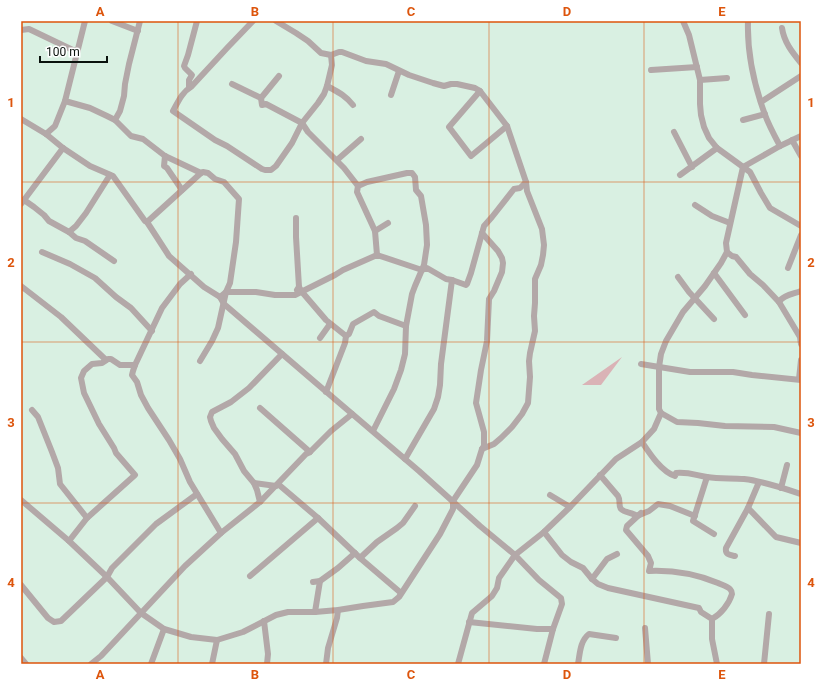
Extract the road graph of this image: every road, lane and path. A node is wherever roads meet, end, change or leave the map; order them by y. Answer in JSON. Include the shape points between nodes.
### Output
{"nodes":[{"id":1,"x":85,"y":21,"type":"edge"},
{"id":2,"x":112,"y":21,"type":"edge"},
{"id":3,"x":140,"y":21,"type":"edge"},
{"id":4,"x":197,"y":21,"type":"edge"},
{"id":5,"x":253,"y":21,"type":"edge"},
{"id":6,"x":276,"y":21,"type":"edge"},
{"id":7,"x":683,"y":21,"type":"edge"},
{"id":8,"x":748,"y":21,"type":"edge"},
{"id":9,"x":782,"y":28,"type":"dead end"},
{"id":10,"x":21,"y":30,"type":"edge"},
{"id":11,"x":138,"y":31,"type":"junction"},
{"id":12,"x":77,"y":52,"type":"junction"},
{"id":13,"x":331,"y":55,"type":"junction"},
{"id":14,"x":801,"y":63,"type":"edge"},
{"id":15,"x":697,"y":67,"type":"junction"},
{"id":16,"x":651,"y":70,"type":"dead end"},
{"id":17,"x":399,"y":71,"type":"junction"},
{"id":18,"x":279,"y":76,"type":"dead end"},
{"id":19,"x":801,"y":76,"type":"edge"},
{"id":20,"x":727,"y":78,"type":"dead end"},
{"id":21,"x":700,"y":80,"type":"junction"},
{"id":22,"x":232,"y":84,"type":"dead end"},
{"id":23,"x":327,"y":86,"type":"junction"},
{"id":24,"x":189,"y":87,"type":"junction"},
{"id":25,"x":480,"y":91,"type":"junction"},
{"id":26,"x":391,"y":95,"type":"dead end"},
{"id":27,"x":261,"y":98,"type":"junction"},
{"id":28,"x":65,"y":101,"type":"junction"},
{"id":29,"x":761,"y":102,"type":"junction"},
{"id":30,"x":353,"y":105,"type":"dead end"},
{"id":31,"x":764,"y":114,"type":"junction"},
{"id":32,"x":21,"y":119,"type":"edge"},
{"id":33,"x":115,"y":120,"type":"junction"},
{"id":34,"x":744,"y":120,"type":"dead end"},
{"id":35,"x":302,"y":123,"type":"junction"},
{"id":36,"x":507,"y":126,"type":"junction"},
{"id":37,"x":674,"y":132,"type":"dead end"},
{"id":38,"x":46,"y":134,"type":"junction"},
{"id":39,"x":801,"y":136,"type":"edge"},
{"id":40,"x":361,"y":140,"type":"dead end"},
{"id":41,"x":792,"y":140,"type":"junction"},
{"id":42,"x":780,"y":146,"type":"junction"},
{"id":43,"x":64,"y":148,"type":"junction"},
{"id":44,"x":717,"y":148,"type":"junction"},
{"id":45,"x":165,"y":156,"type":"junction"},
{"id":46,"x":801,"y":156,"type":"edge"},
{"id":47,"x":337,"y":160,"type":"junction"},
{"id":48,"x":692,"y":166,"type":"junction"},
{"id":49,"x":743,"y":167,"type":"junction"},
{"id":50,"x":201,"y":173,"type":"junction"},
{"id":51,"x":110,"y":175,"type":"junction"},
{"id":52,"x":680,"y":175,"type":"dead end"},
{"id":53,"x":526,"y":182,"type":"junction"},
{"id":54,"x":358,"y":186,"type":"junction"},
{"id":55,"x":182,"y":190,"type":"junction"},
{"id":56,"x":23,"y":202,"type":"edge"},
{"id":57,"x":695,"y":205,"type":"dead end"},
{"id":58,"x":296,"y":218,"type":"dead end"},
{"id":59,"x":146,"y":222,"type":"junction"},
{"id":60,"x":730,"y":223,"type":"junction"},
{"id":61,"x":388,"y":224,"type":"dead end"},
{"id":62,"x":801,"y":226,"type":"edge"},
{"id":63,"x":375,"y":231,"type":"junction"},
{"id":64,"x":69,"y":232,"type":"junction"},
{"id":65,"x":482,"y":233,"type":"junction"},
{"id":66,"x":801,"y":235,"type":"edge"},
{"id":67,"x":479,"y":245,"type":"junction"},
{"id":68,"x":42,"y":252,"type":"dead end"},
{"id":69,"x":498,"y":252,"type":"junction"},
{"id":70,"x":727,"y":252,"type":"junction"},
{"id":71,"x":377,"y":255,"type":"junction"},
{"id":72,"x":114,"y":261,"type":"dead end"},
{"id":73,"x":788,"y":268,"type":"dead end"},
{"id":74,"x":422,"y":270,"type":"junction"},
{"id":75,"x":714,"y":273,"type":"junction"},
{"id":76,"x":191,"y":274,"type":"junction"},
{"id":77,"x":678,"y":277,"type":"dead end"},
{"id":78,"x":452,"y":280,"type":"junction"},
{"id":79,"x":21,"y":286,"type":"edge"},
{"id":80,"x":301,"y":289,"type":"junction"},
{"id":81,"x":801,"y":291,"type":"edge"},
{"id":82,"x":226,"y":292,"type":"junction"},
{"id":83,"x":220,"y":297,"type":"junction"},
{"id":84,"x":695,"y":298,"type":"junction"},
{"id":85,"x":779,"y":302,"type":"junction"},
{"id":86,"x":224,"y":304,"type":"junction"},
{"id":87,"x":745,"y":315,"type":"dead end"},
{"id":88,"x":714,"y":319,"type":"dead end"},
{"id":89,"x":330,"y":324,"type":"junction"},
{"id":90,"x":406,"y":326,"type":"junction"},
{"id":91,"x":152,"y":331,"type":"junction"},
{"id":92,"x":346,"y":336,"type":"junction"},
{"id":93,"x":801,"y":337,"type":"edge"},
{"id":94,"x":320,"y":338,"type":"dead end"},
{"id":95,"x":801,"y":344,"type":"edge"},
{"id":96,"x":282,"y":354,"type":"junction"},
{"id":97,"x":106,"y":360,"type":"junction"},
{"id":98,"x":801,"y":360,"type":"edge"},
{"id":99,"x":200,"y":361,"type":"dead end"},
{"id":100,"x":641,"y":364,"type":"dead end"},
{"id":101,"x":132,"y":367,"type":"junction"},
{"id":102,"x":659,"y":367,"type":"junction"},
{"id":103,"x":800,"y":380,"type":"edge"},
{"id":104,"x":326,"y":392,"type":"junction"},
{"id":105,"x":260,"y":408,"type":"dead end"},
{"id":106,"x":32,"y":410,"type":"dead end"},
{"id":107,"x":661,"y":413,"type":"junction"},
{"id":108,"x":352,"y":414,"type":"junction"},
{"id":109,"x":373,"y":431,"type":"junction"},
{"id":110,"x":801,"y":433,"type":"edge"},
{"id":111,"x":642,"y":442,"type":"junction"},
{"id":112,"x":482,"y":449,"type":"junction"},
{"id":113,"x":310,"y":452,"type":"junction"},
{"id":114,"x":405,"y":459,"type":"junction"},
{"id":115,"x":787,"y":465,"type":"dead end"},
{"id":116,"x":600,"y":475,"type":"junction"},
{"id":117,"x":707,"y":477,"type":"junction"},
{"id":118,"x":759,"y":482,"type":"junction"},
{"id":119,"x":254,"y":483,"type":"junction"},
{"id":120,"x":277,"y":485,"type":"junction"},
{"id":121,"x":781,"y":488,"type":"junction"},
{"id":122,"x":197,"y":494,"type":"junction"},
{"id":123,"x":801,"y":494,"type":"edge"},
{"id":124,"x":550,"y":496,"type":"dead end"},
{"id":125,"x":21,"y":500,"type":"edge"},
{"id":126,"x":260,"y":502,"type":"junction"},
{"id":127,"x":453,"y":502,"type":"junction"},
{"id":128,"x":415,"y":506,"type":"dead end"},
{"id":129,"x":570,"y":507,"type":"junction"},
{"id":130,"x":748,"y":508,"type":"junction"},
{"id":131,"x":641,"y":514,"type":"junction"},
{"id":132,"x":695,"y":516,"type":"junction"},
{"id":133,"x":87,"y":518,"type":"junction"},
{"id":134,"x":318,"y":518,"type":"junction"},
{"id":135,"x":544,"y":532,"type":"junction"},
{"id":136,"x":220,"y":533,"type":"junction"},
{"id":137,"x":714,"y":534,"type":"dead end"},
{"id":138,"x":68,"y":541,"type":"junction"},
{"id":139,"x":801,"y":543,"type":"edge"},
{"id":140,"x":355,"y":553,"type":"junction"},
{"id":141,"x":617,"y":554,"type":"dead end"},
{"id":142,"x":515,"y":555,"type":"junction"},
{"id":143,"x":735,"y":556,"type":"dead end"},
{"id":144,"x":360,"y":558,"type":"junction"},
{"id":145,"x":250,"y":576,"type":"dead end"},
{"id":146,"x":107,"y":577,"type":"junction"},
{"id":147,"x":592,"y":579,"type":"junction"},
{"id":148,"x":320,"y":581,"type":"junction"},
{"id":149,"x":313,"y":582,"type":"dead end"},
{"id":150,"x":21,"y":585,"type":"edge"},
{"id":151,"x":401,"y":594,"type":"junction"},
{"id":152,"x":338,"y":610,"type":"junction"},
{"id":153,"x":315,"y":612,"type":"junction"},
{"id":154,"x":141,"y":613,"type":"junction"},
{"id":155,"x":769,"y":614,"type":"dead end"},
{"id":156,"x":712,"y":619,"type":"junction"},
{"id":157,"x":264,"y":621,"type":"junction"},
{"id":158,"x":469,"y":622,"type":"junction"},
{"id":159,"x":645,"y":628,"type":"dead end"},
{"id":160,"x":164,"y":629,"type":"junction"},
{"id":161,"x":552,"y":629,"type":"junction"},
{"id":162,"x":616,"y":638,"type":"dead end"},
{"id":163,"x":217,"y":640,"type":"junction"},
{"id":164,"x":21,"y":658,"type":"edge"},
{"id":165,"x":26,"y":664,"type":"edge"},
{"id":166,"x":91,"y":664,"type":"edge"},
{"id":167,"x":151,"y":664,"type":"edge"},
{"id":168,"x":212,"y":664,"type":"edge"},
{"id":169,"x":267,"y":664,"type":"edge"},
{"id":170,"x":326,"y":664,"type":"edge"},
{"id":171,"x":458,"y":664,"type":"edge"},
{"id":172,"x":544,"y":664,"type":"edge"},
{"id":173,"x":578,"y":664,"type":"edge"},
{"id":174,"x":648,"y":664,"type":"edge"},
{"id":175,"x":717,"y":664,"type":"edge"},
{"id":176,"x":764,"y":664,"type":"edge"}],
"edges":[{"from":1,"to":12,"type":"street"},
{"from":2,"to":11,"type":"street"},
{"from":3,"to":11,"type":"street"},
{"from":4,"to":24,"type":"street","via":[[184,66],[192,76],[188,80]]},
{"from":5,"to":24,"type":"street"},
{"from":6,"to":13,"type":"street","via":[[321,53]]},
{"from":7,"to":15,"type":"street"},
{"from":8,"to":29,"type":"street","via":[[750,59]]},
{"from":9,"to":14,"type":"street","via":[[784,38]]},
{"from":10,"to":12,"type":"street","via":[[29,29]]},
{"from":11,"to":33,"type":"street","via":[[124,96]]},
{"from":12,"to":28,"type":"street"},
{"from":13,"to":17,"type":"street","via":[[342,52],[366,61],[386,64]]},
{"from":13,"to":23,"type":"street","via":[[332,65]]},
{"from":15,"to":16,"type":"street"},
{"from":15,"to":21,"type":"street"},
{"from":17,"to":25,"type":"street","via":[[444,86],[457,84]]},
{"from":17,"to":26,"type":"street"},
{"from":18,"to":27,"type":"street"},
{"from":19,"to":29,"type":"street"},
{"from":20,"to":21,"type":"street"},
{"from":21,"to":44,"type":"street","via":[[701,115],[709,138]]},
{"from":22,"to":27,"type":"street"},
{"from":23,"to":30,"type":"street","via":[[340,92]]},
{"from":23,"to":35,"type":"street","via":[[318,103]]},
{"from":24,"to":35,"type":"street","via":[[173,111],[265,170],[271,170],[276,166]]},
{"from":25,"to":36,"type":"street"},
{"from":25,"to":36,"type":"street","via":[[450,128],[471,156]]},
{"from":27,"to":35,"type":"street","via":[[262,105],[266,104]]},
{"from":28,"to":33,"type":"street","via":[[90,108]]},
{"from":28,"to":38,"type":"street","via":[[55,126]]},
{"from":29,"to":31,"type":"street"},
{"from":31,"to":34,"type":"street"},
{"from":31,"to":42,"type":"street"},
{"from":32,"to":38,"type":"street"},
{"from":33,"to":45,"type":"street","via":[[131,136],[143,139]]},
{"from":35,"to":47,"type":"street"},
{"from":36,"to":53,"type":"street"},
{"from":37,"to":48,"type":"street"},
{"from":38,"to":43,"type":"street"},
{"from":39,"to":41,"type":"street"},
{"from":40,"to":47,"type":"street"},
{"from":41,"to":42,"type":"street"},
{"from":41,"to":46,"type":"street"},
{"from":42,"to":49,"type":"street"},
{"from":43,"to":51,"type":"street","via":[[90,166]]},
{"from":43,"to":56,"type":"street"},
{"from":44,"to":48,"type":"street"},
{"from":44,"to":49,"type":"street"},
{"from":45,"to":50,"type":"street"},
{"from":45,"to":55,"type":"street","via":[[164,166]]},
{"from":47,"to":54,"type":"street"},
{"from":48,"to":52,"type":"street"},
{"from":49,"to":60,"type":"street"},
{"from":49,"to":62,"type":"street","via":[[750,172],[770,208]]},
{"from":50,"to":55,"type":"street"},
{"from":50,"to":82,"type":"street","via":[[208,173],[224,182],[239,199],[235,250]]},
{"from":51,"to":59,"type":"street","via":[[118,182]]},
{"from":51,"to":64,"type":"street","via":[[86,213]]},
{"from":53,"to":65,"type":"street","via":[[520,188],[514,189],[492,218],[484,224]]},
{"from":53,"to":112,"type":"street","via":[[542,229],[544,245],[536,279],[535,331],[529,361],[528,404],[501,438]]},
{"from":54,"to":63,"type":"street","via":[[357,192]]},
{"from":54,"to":74,"type":"street","via":[[407,172],[412,173],[415,177],[416,190],[421,196],[426,225],[428,245]]},
{"from":55,"to":59,"type":"street"},
{"from":56,"to":64,"type":"street"},
{"from":57,"to":60,"type":"street","via":[[712,216]]},
{"from":58,"to":80,"type":"street"},
{"from":59,"to":76,"type":"street","via":[[169,256]]},
{"from":60,"to":70,"type":"street"},
{"from":61,"to":63,"type":"street"},
{"from":63,"to":71,"type":"street"},
{"from":64,"to":72,"type":"street"},
{"from":65,"to":67,"type":"street"},
{"from":65,"to":69,"type":"street"},
{"from":66,"to":73,"type":"street"},
{"from":67,"to":69,"type":"street","via":[[489,246]]},
{"from":67,"to":78,"type":"street","via":[[467,284]]},
{"from":68,"to":91,"type":"street","via":[[95,278],[131,308]]},
{"from":69,"to":112,"type":"street","via":[[502,258],[502,272],[489,299],[487,341],[476,403],[484,432]]},
{"from":70,"to":75,"type":"street"},
{"from":70,"to":85,"type":"street","via":[[736,257]]},
{"from":71,"to":74,"type":"street"},
{"from":71,"to":80,"type":"street"},
{"from":74,"to":78,"type":"street","via":[[427,268]]},
{"from":74,"to":90,"type":"street","via":[[412,294]]},
{"from":75,"to":84,"type":"street"},
{"from":75,"to":87,"type":"street"},
{"from":76,"to":83,"type":"street"},
{"from":76,"to":91,"type":"street","via":[[165,303]]},
{"from":77,"to":84,"type":"street"},
{"from":78,"to":114,"type":"street","via":[[438,397],[434,409]]},
{"from":79,"to":97,"type":"street","via":[[61,317]]},
{"from":80,"to":82,"type":"street","via":[[295,295]]},
{"from":80,"to":89,"type":"street"},
{"from":81,"to":85,"type":"street","via":[[786,296]]},
{"from":82,"to":83,"type":"street"},
{"from":82,"to":86,"type":"street"},
{"from":83,"to":86,"type":"street"},
{"from":84,"to":88,"type":"street"},
{"from":84,"to":102,"type":"street","via":[[683,312],[666,341]]},
{"from":85,"to":93,"type":"street"},
{"from":86,"to":96,"type":"street"},
{"from":86,"to":99,"type":"street","via":[[218,328]]},
{"from":89,"to":92,"type":"street"},
{"from":89,"to":94,"type":"street"},
{"from":90,"to":92,"type":"street","via":[[374,312],[353,324]]},
{"from":90,"to":109,"type":"street","via":[[405,354],[401,370]]},
{"from":91,"to":101,"type":"street"},
{"from":92,"to":104,"type":"street"},
{"from":93,"to":95,"type":"street"},
{"from":96,"to":104,"type":"street"},
{"from":96,"to":119,"type":"street","via":[[249,388],[212,412],[210,417],[214,428]]},
{"from":97,"to":101,"type":"street","via":[[111,359],[120,365]]},
{"from":97,"to":133,"type":"street","via":[[92,364],[84,371],[81,378],[84,393],[116,453],[135,474]]},
{"from":98,"to":103,"type":"street"},
{"from":100,"to":102,"type":"street"},
{"from":101,"to":122,"type":"street","via":[[132,375],[141,395],[180,459]]},
{"from":102,"to":103,"type":"street","via":[[690,372],[734,372]]},
{"from":102,"to":107,"type":"street"},
{"from":104,"to":108,"type":"street"},
{"from":105,"to":113,"type":"street"},
{"from":106,"to":133,"type":"street","via":[[38,416],[52,452],[60,484]]},
{"from":107,"to":110,"type":"street","via":[[677,422],[774,427]]},
{"from":107,"to":111,"type":"street","via":[[654,429]]},
{"from":108,"to":109,"type":"street"},
{"from":108,"to":113,"type":"street"},
{"from":109,"to":114,"type":"street"},
{"from":111,"to":116,"type":"street","via":[[616,459]]},
{"from":111,"to":117,"type":"street","via":[[652,457],[671,474],[675,476],[676,473],[686,472]]},
{"from":112,"to":127,"type":"street","via":[[477,465]]},
{"from":113,"to":120,"type":"street"},
{"from":114,"to":127,"type":"street"},
{"from":115,"to":121,"type":"street"},
{"from":116,"to":129,"type":"street"},
{"from":116,"to":131,"type":"street","via":[[620,499],[620,506],[624,511],[637,516]]},
{"from":117,"to":118,"type":"street"},
{"from":117,"to":132,"type":"street"},
{"from":118,"to":121,"type":"street"},
{"from":118,"to":130,"type":"street"},
{"from":119,"to":120,"type":"street"},
{"from":119,"to":126,"type":"street"},
{"from":120,"to":126,"type":"street"},
{"from":120,"to":134,"type":"street"},
{"from":121,"to":123,"type":"street"},
{"from":122,"to":136,"type":"street"},
{"from":122,"to":146,"type":"street","via":[[156,524],[112,568]]},
{"from":124,"to":129,"type":"street"},
{"from":125,"to":138,"type":"street"},
{"from":126,"to":136,"type":"street"},
{"from":127,"to":142,"type":"street"},
{"from":127,"to":151,"type":"street","via":[[453,509],[440,534]]},
{"from":128,"to":144,"type":"street","via":[[403,523]]},
{"from":129,"to":135,"type":"street"},
{"from":130,"to":139,"type":"street","via":[[776,537]]},
{"from":130,"to":143,"type":"street","via":[[726,548],[727,554]]},
{"from":131,"to":132,"type":"street","via":[[658,504]]},
{"from":131,"to":156,"type":"street","via":[[626,529],[648,556],[651,562],[649,571],[698,576],[730,589],[730,602]]},
{"from":132,"to":137,"type":"street","via":[[693,521]]},
{"from":133,"to":138,"type":"street"},
{"from":134,"to":140,"type":"street"},
{"from":134,"to":145,"type":"street"},
{"from":135,"to":142,"type":"street"},
{"from":135,"to":147,"type":"street","via":[[562,555],[583,568]]},
{"from":136,"to":154,"type":"street"},
{"from":138,"to":146,"type":"street"},
{"from":140,"to":144,"type":"street"},
{"from":140,"to":148,"type":"street"},
{"from":141,"to":147,"type":"street","via":[[607,559]]},
{"from":142,"to":158,"type":"street","via":[[499,578],[492,596],[472,613]]},
{"from":142,"to":161,"type":"street","via":[[561,598],[562,604]]},
{"from":144,"to":151,"type":"street"},
{"from":146,"to":150,"type":"street","via":[[61,621],[54,622]]},
{"from":146,"to":154,"type":"street"},
{"from":147,"to":156,"type":"street","via":[[608,588],[699,608]]},
{"from":148,"to":149,"type":"street"},
{"from":148,"to":153,"type":"street"},
{"from":151,"to":152,"type":"street","via":[[393,602]]},
{"from":152,"to":153,"type":"street"},
{"from":152,"to":170,"type":"street"},
{"from":153,"to":157,"type":"street","via":[[288,612]]},
{"from":154,"to":160,"type":"street"},
{"from":154,"to":166,"type":"street"},
{"from":155,"to":176,"type":"street"},
{"from":156,"to":175,"type":"street","via":[[712,639]]},
{"from":157,"to":163,"type":"street","via":[[243,632]]},
{"from":157,"to":169,"type":"street"},
{"from":158,"to":161,"type":"street"},
{"from":158,"to":171,"type":"street"},
{"from":159,"to":174,"type":"street"},
{"from":160,"to":163,"type":"street","via":[[191,637]]},
{"from":160,"to":167,"type":"street"},
{"from":161,"to":172,"type":"street"},
{"from":162,"to":173,"type":"street","via":[[589,634],[582,643]]},
{"from":163,"to":168,"type":"street"},
{"from":164,"to":165,"type":"street"}]}
